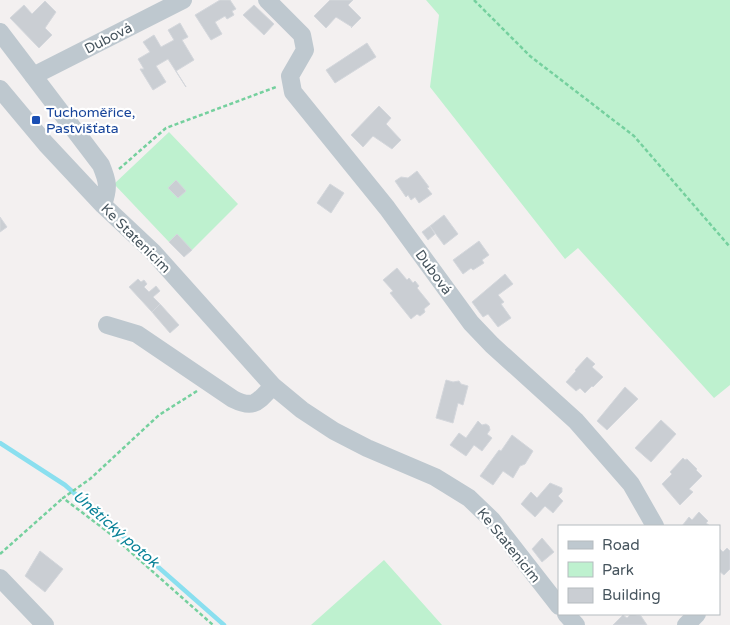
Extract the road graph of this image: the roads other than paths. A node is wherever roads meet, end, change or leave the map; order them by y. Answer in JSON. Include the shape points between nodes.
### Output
{"nodes":[{"id":1,"x":183,"y":0,"type":"edge"},
{"id":2,"x":267,"y":0,"type":"edge"},
{"id":3,"x":0,"y":32,"type":"edge"},
{"id":4,"x":33,"y":76,"type":"junction"},
{"id":5,"x":0,"y":89,"type":"edge"},
{"id":6,"x":103,"y":205,"type":"junction"},
{"id":7,"x":107,"y":325,"type":"dead end"},
{"id":8,"x":273,"y":386,"type":"junction"},
{"id":9,"x":655,"y":525,"type":"edge"},
{"id":10,"x":0,"y":578,"type":"edge"},
{"id":11,"x":558,"y":605,"type":"edge"},
{"id":12,"x":567,"y":615,"type":"edge"},
{"id":13,"x":696,"y":615,"type":"edge"},
{"id":14,"x":45,"y":625,"type":"edge"},
{"id":15,"x":576,"y":625,"type":"edge"},
{"id":16,"x":686,"y":625,"type":"edge"}],
"edges":[{"from":1,"to":4,"type":"street","name":"Dubová"},
{"from":2,"to":9,"type":"street","name":"Dubová","via":[[302,35],[305,50],[290,76],[293,92],[387,208],[471,323],[576,421],[631,484]]},
{"from":3,"to":4,"type":"street"},
{"from":4,"to":6,"type":"street","via":[[102,164],[108,180]]},
{"from":5,"to":6,"type":"street","name":"Ke Statenicím"},
{"from":6,"to":8,"type":"street","name":"Ke Statenicím","via":[[153,252]]},
{"from":7,"to":8,"type":"street","via":[[137,334],[243,404],[258,401]]},
{"from":8,"to":11,"type":"street","name":"Ke Statenicím","via":[[334,432],[435,477],[469,498],[492,520]]},
{"from":10,"to":14,"type":"street"},
{"from":12,"to":15,"type":"street"},
{"from":13,"to":16,"type":"street"}]}
